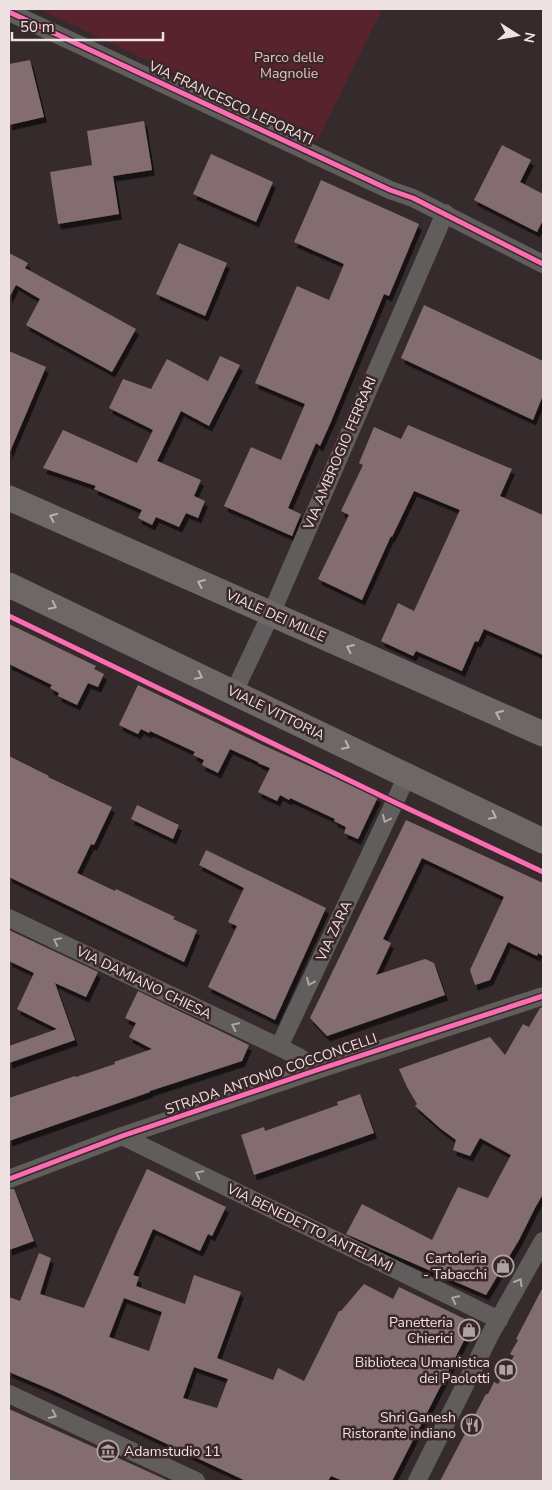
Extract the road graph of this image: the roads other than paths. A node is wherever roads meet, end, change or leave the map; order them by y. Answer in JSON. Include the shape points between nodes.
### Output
{"nodes":[{"id":1,"x":9,"y":12,"type":"edge"},
{"id":2,"x":444,"y":213,"type":"junction"},
{"id":3,"x":543,"y":264,"type":"edge"},
{"id":4,"x":9,"y":498,"type":"edge"},
{"id":5,"x":12,"y":587,"type":"edge"},
{"id":6,"x":271,"y":614,"type":"junction"},
{"id":7,"x":234,"y":692,"type":"junction"},
{"id":8,"x":543,"y":734,"type":"edge"},
{"id":9,"x":407,"y":776,"type":"junction"},
{"id":10,"x":543,"y":840,"type":"edge"},
{"id":11,"x":9,"y":918,"type":"edge"},
{"id":12,"x":543,"y":996,"type":"edge"},
{"id":13,"x":279,"y":1047,"type":"junction"},
{"id":14,"x":317,"y":1070,"type":"junction"},
{"id":15,"x":122,"y":1136,"type":"junction"},
{"id":16,"x":9,"y":1180,"type":"edge"},
{"id":17,"x":543,"y":1241,"type":"edge"},
{"id":18,"x":499,"y":1320,"type":"junction"},
{"id":19,"x":9,"y":1394,"type":"edge"},
{"id":20,"x":196,"y":1481,"type":"edge"},
{"id":21,"x":417,"y":1481,"type":"edge"}],
"edges":[{"from":1,"to":2,"type":"street","name":"VIA FRANCESCO LEPORATI"},
{"from":2,"to":3,"type":"street","name":"VIA FRANCESCO LEPORATI"},
{"from":2,"to":6,"type":"street","name":"VIA AMBROGIO FERRARI"},
{"from":6,"to":4,"type":"main road","name":"VIALE DEI MILLE","one_way":true},
{"from":5,"to":7,"type":"main road","name":"VIALE VITTORIA","one_way":true},
{"from":6,"to":7,"type":"street","name":"VIA AMBROGIO FERRARI"},
{"from":8,"to":6,"type":"main road","name":"VIALE DEI MILLE","one_way":true},
{"from":7,"to":9,"type":"main road","name":"VIALE VITTORIA","one_way":true},
{"from":9,"to":10,"type":"main road","name":"VIALE VITTORIA","one_way":true},
{"from":9,"to":13,"type":"street","name":"VIA ZARA","one_way":true},
{"from":13,"to":11,"type":"street","name":"VIA DAMIANO CHIESA","one_way":true},
{"from":12,"to":14,"type":"street","name":"STRADA ANTONIO COCCONCELLI"},
{"from":13,"to":14,"type":"street"},
{"from":14,"to":15,"type":"street","name":"STRADA ANTONIO COCCONCELLI"},
{"from":15,"to":16,"type":"street","name":"STRADA ANTONIO COCCONCELLI"},
{"from":18,"to":15,"type":"street","name":"VIA BENEDETTO ANTELAMI","one_way":true},
{"from":18,"to":17,"type":"street","one_way":true},
{"from":18,"to":21,"type":"street"},
{"from":19,"to":20,"type":"street","one_way":true}]}
